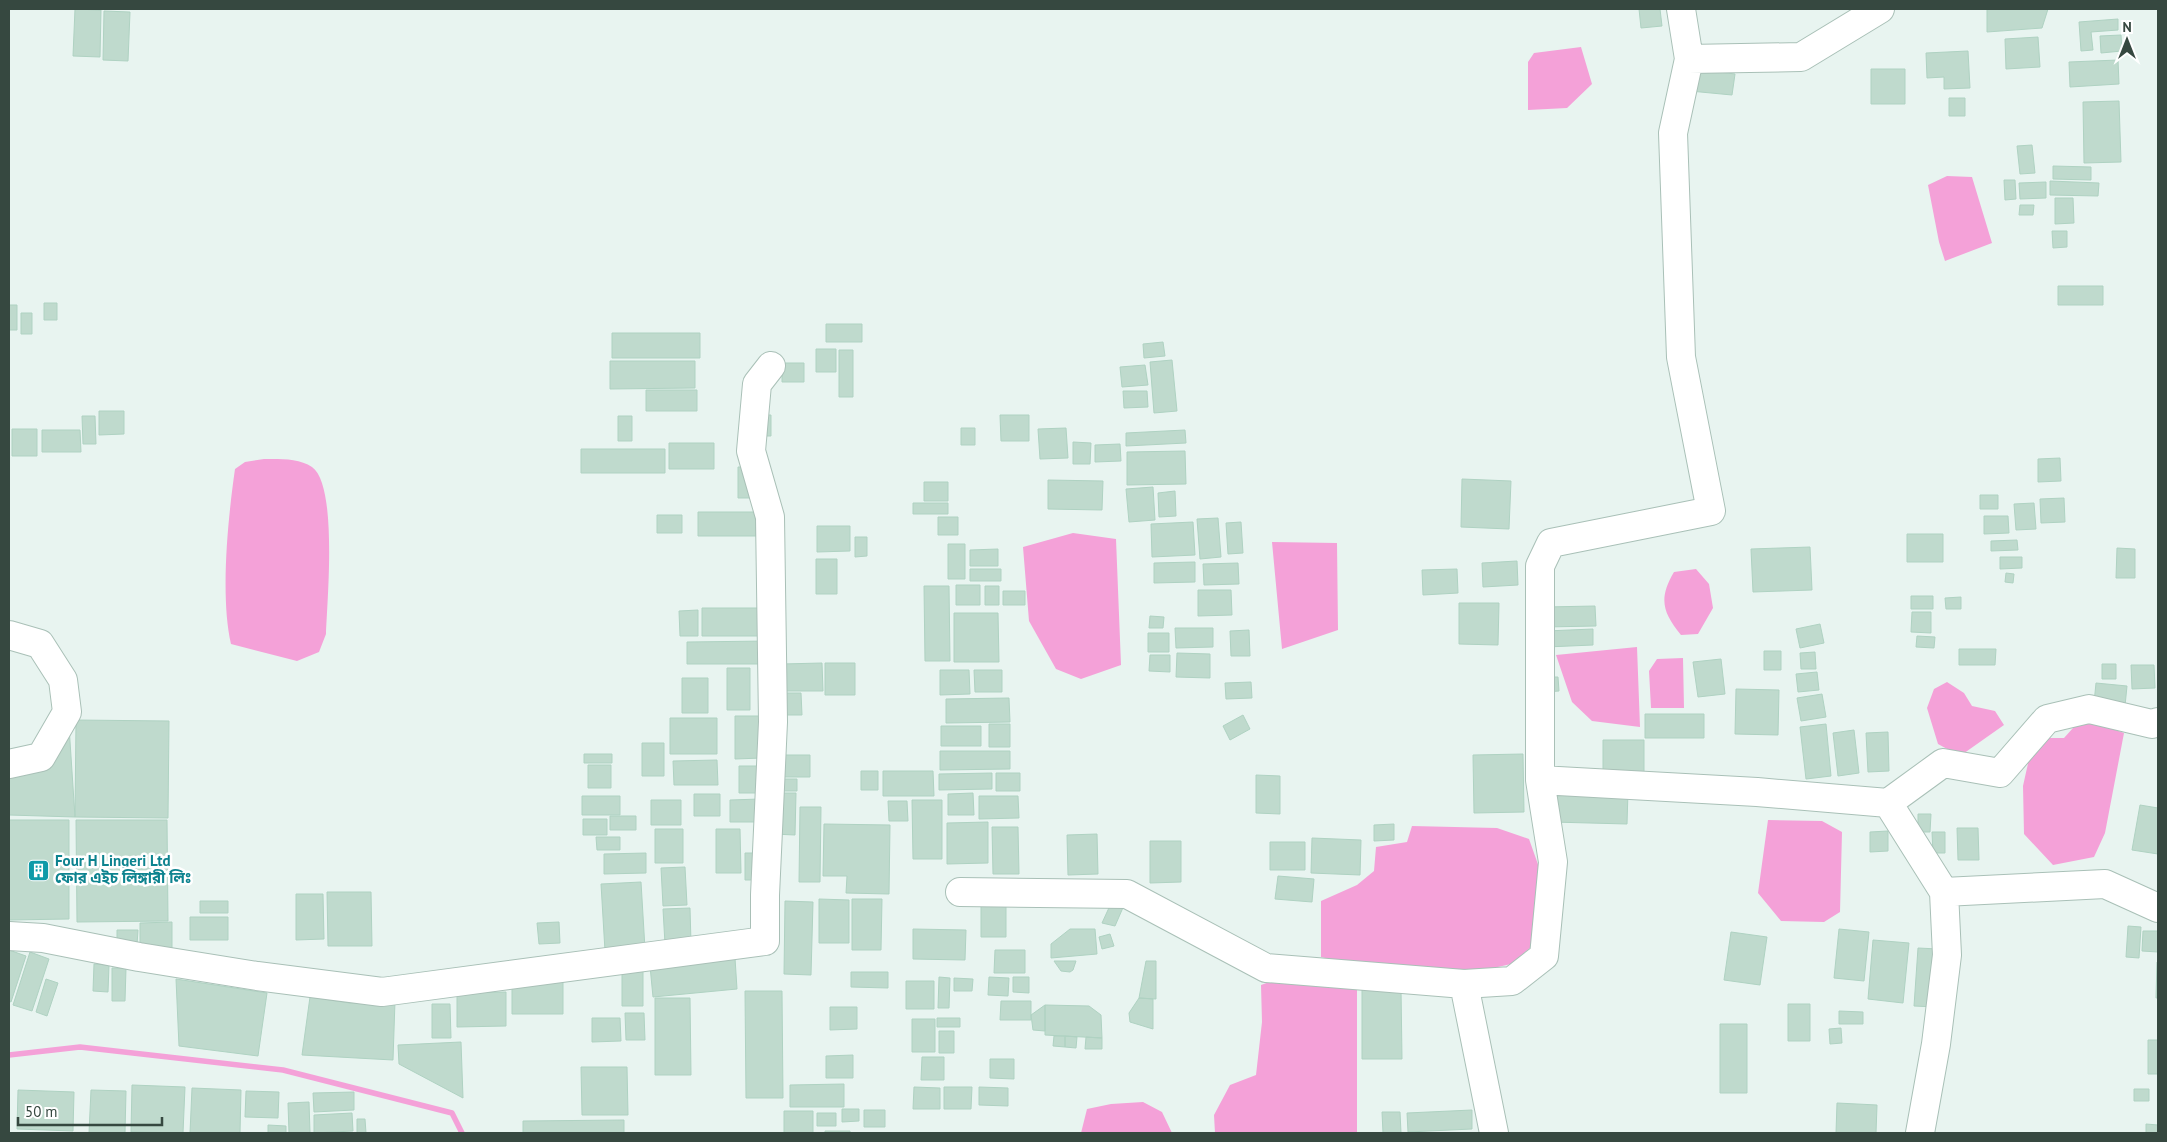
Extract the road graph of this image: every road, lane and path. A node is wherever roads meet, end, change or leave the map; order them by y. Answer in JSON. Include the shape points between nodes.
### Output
{"nodes":[{"id":1,"x":1681,"y":9,"type":"edge"},
{"id":2,"x":1880,"y":9,"type":"edge"},
{"id":3,"x":1689,"y":59,"type":"junction"},
{"id":4,"x":772,"y":366,"type":"dead end"},
{"id":5,"x":9,"y":635,"type":"edge"},
{"id":6,"x":2158,"y":722,"type":"edge"},
{"id":7,"x":9,"y":764,"type":"edge"},
{"id":8,"x":1540,"y":780,"type":"junction"},
{"id":9,"x":1888,"y":803,"type":"junction"},
{"id":10,"x":960,"y":892,"type":"dead end"},
{"id":11,"x":1944,"y":892,"type":"junction"},
{"id":12,"x":2158,"y":908,"type":"edge"},
{"id":13,"x":9,"y":936,"type":"edge"},
{"id":14,"x":1464,"y":984,"type":"junction"},
{"id":15,"x":1494,"y":1133,"type":"edge"},
{"id":16,"x":1920,"y":1133,"type":"edge"}],
"edges":[{"from":1,"to":3,"type":"street"},
{"from":2,"to":3,"type":"street","via":[[1801,57]]},
{"from":3,"to":8,"type":"street","via":[[1673,133],[1681,357],[1711,511],[1551,542],[1540,566]]},
{"from":4,"to":13,"type":"street","via":[[757,384],[751,451],[770,517],[773,722],[765,941],[382,992],[139,957],[43,938]]},
{"from":5,"to":7,"type":"street","via":[[40,644],[63,680],[67,712],[41,757]]},
{"from":6,"to":9,"type":"street","via":[[2152,724],[2089,709],[2047,719],[2000,773],[1943,763]]},
{"from":8,"to":9,"type":"street"},
{"from":8,"to":14,"type":"street","via":[[1553,862],[1544,956],[1512,981]]},
{"from":9,"to":11,"type":"street"},
{"from":10,"to":14,"type":"street","via":[[1126,894],[1266,968]]},
{"from":11,"to":12,"type":"street","via":[[2105,884]]},
{"from":11,"to":16,"type":"street","via":[[1947,955]]},
{"from":14,"to":15,"type":"street"}]}
